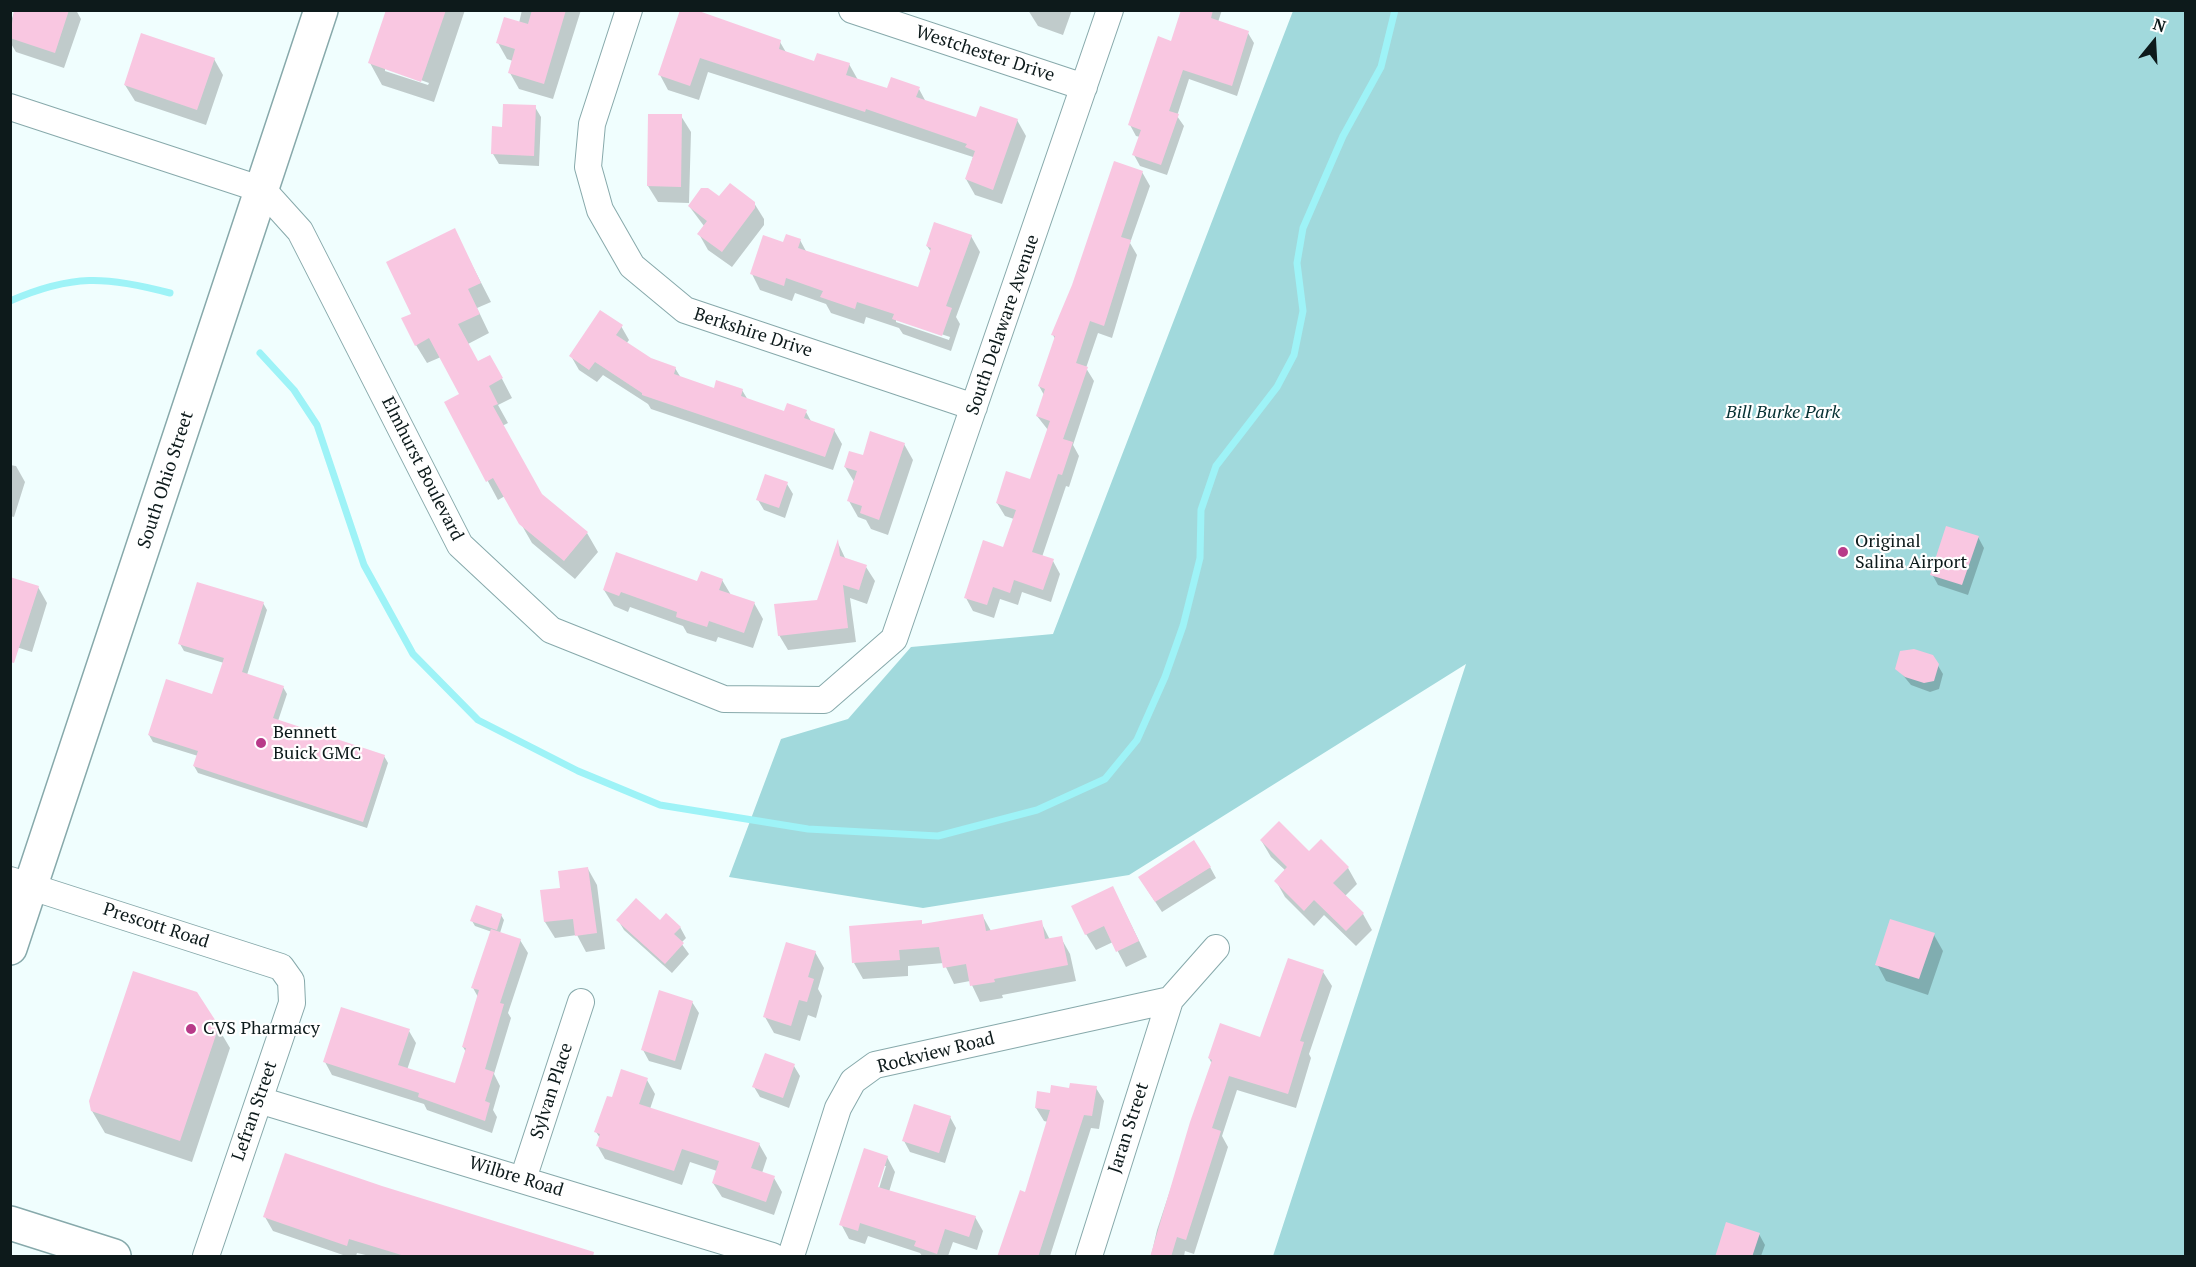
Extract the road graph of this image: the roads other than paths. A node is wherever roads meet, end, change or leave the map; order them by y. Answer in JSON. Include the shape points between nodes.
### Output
{"nodes":[{"id":1,"x":321,"y":10,"type":"edge"},
{"id":2,"x":629,"y":10,"type":"edge"},
{"id":3,"x":852,"y":10,"type":"edge"},
{"id":4,"x":1110,"y":10,"type":"edge"},
{"id":5,"x":1084,"y":87,"type":"junction"},
{"id":6,"x":10,"y":107,"type":"edge"},
{"id":7,"x":263,"y":190,"type":"junction"},
{"id":8,"x":974,"y":407,"type":"junction"},
{"id":9,"x":894,"y":639,"type":"joint"},
{"id":10,"x":21,"y":883,"type":"edge"},
{"id":11,"x":10,"y":948,"type":"edge"},
{"id":12,"x":1216,"y":948,"type":"dead end"},
{"id":13,"x":281,"y":967,"type":"joint"},
{"id":14,"x":1170,"y":1000,"type":"junction"},
{"id":15,"x":581,"y":1002,"type":"dead end"},
{"id":16,"x":259,"y":1100,"type":"junction"},
{"id":17,"x":523,"y":1179,"type":"junction"},
{"id":18,"x":10,"y":1223,"type":"edge"},
{"id":19,"x":114,"y":1257,"type":"edge"},
{"id":20,"x":206,"y":1257,"type":"edge"},
{"id":21,"x":772,"y":1257,"type":"edge"},
{"id":22,"x":791,"y":1257,"type":"edge"},
{"id":23,"x":1089,"y":1257,"type":"edge"}],
"edges":[{"from":1,"to":7,"type":"main road","name":"South Ohio Street"},
{"from":2,"to":8,"type":"street","name":"Berkshire Drive","via":[[592,124],[588,167],[600,210],[632,266],[685,310]]},
{"from":3,"to":5,"type":"street","name":"Westchester Drive"},
{"from":4,"to":5,"type":"street","name":"South Delaware Avenue"},
{"from":5,"to":8,"type":"street","name":"South Delaware Avenue"},
{"from":6,"to":7,"type":"street","name":"Elmhurst Boulevard"},
{"from":7,"to":9,"type":"street","name":"Elmhurst Boulevard","via":[[300,231],[460,544],[551,630],[724,699],[824,700]]},
{"from":7,"to":10,"type":"main road","name":"South Ohio Street"},
{"from":8,"to":9,"type":"street","name":"South Delaware Avenue"},
{"from":10,"to":11,"type":"main road","name":"South Ohio Street"},
{"from":10,"to":13,"type":"street","name":"Prescott Road"},
{"from":12,"to":14,"type":"street"},
{"from":13,"to":16,"type":"street","name":"Lefran Street","via":[[291,981],[292,1003]]},
{"from":14,"to":22,"type":"street","name":"Rockview Road","via":[[875,1065],[854,1081],[838,1108]]},
{"from":14,"to":23,"type":"street","name":"Jaran Street"},
{"from":15,"to":17,"type":"street","name":"Sylvan Place"},
{"from":16,"to":17,"type":"street","name":"Wilbre Road"},
{"from":16,"to":20,"type":"street","name":"Lefran Street"},
{"from":17,"to":21,"type":"street","name":"Wilbre Road"},
{"from":18,"to":19,"type":"main road"}]}
